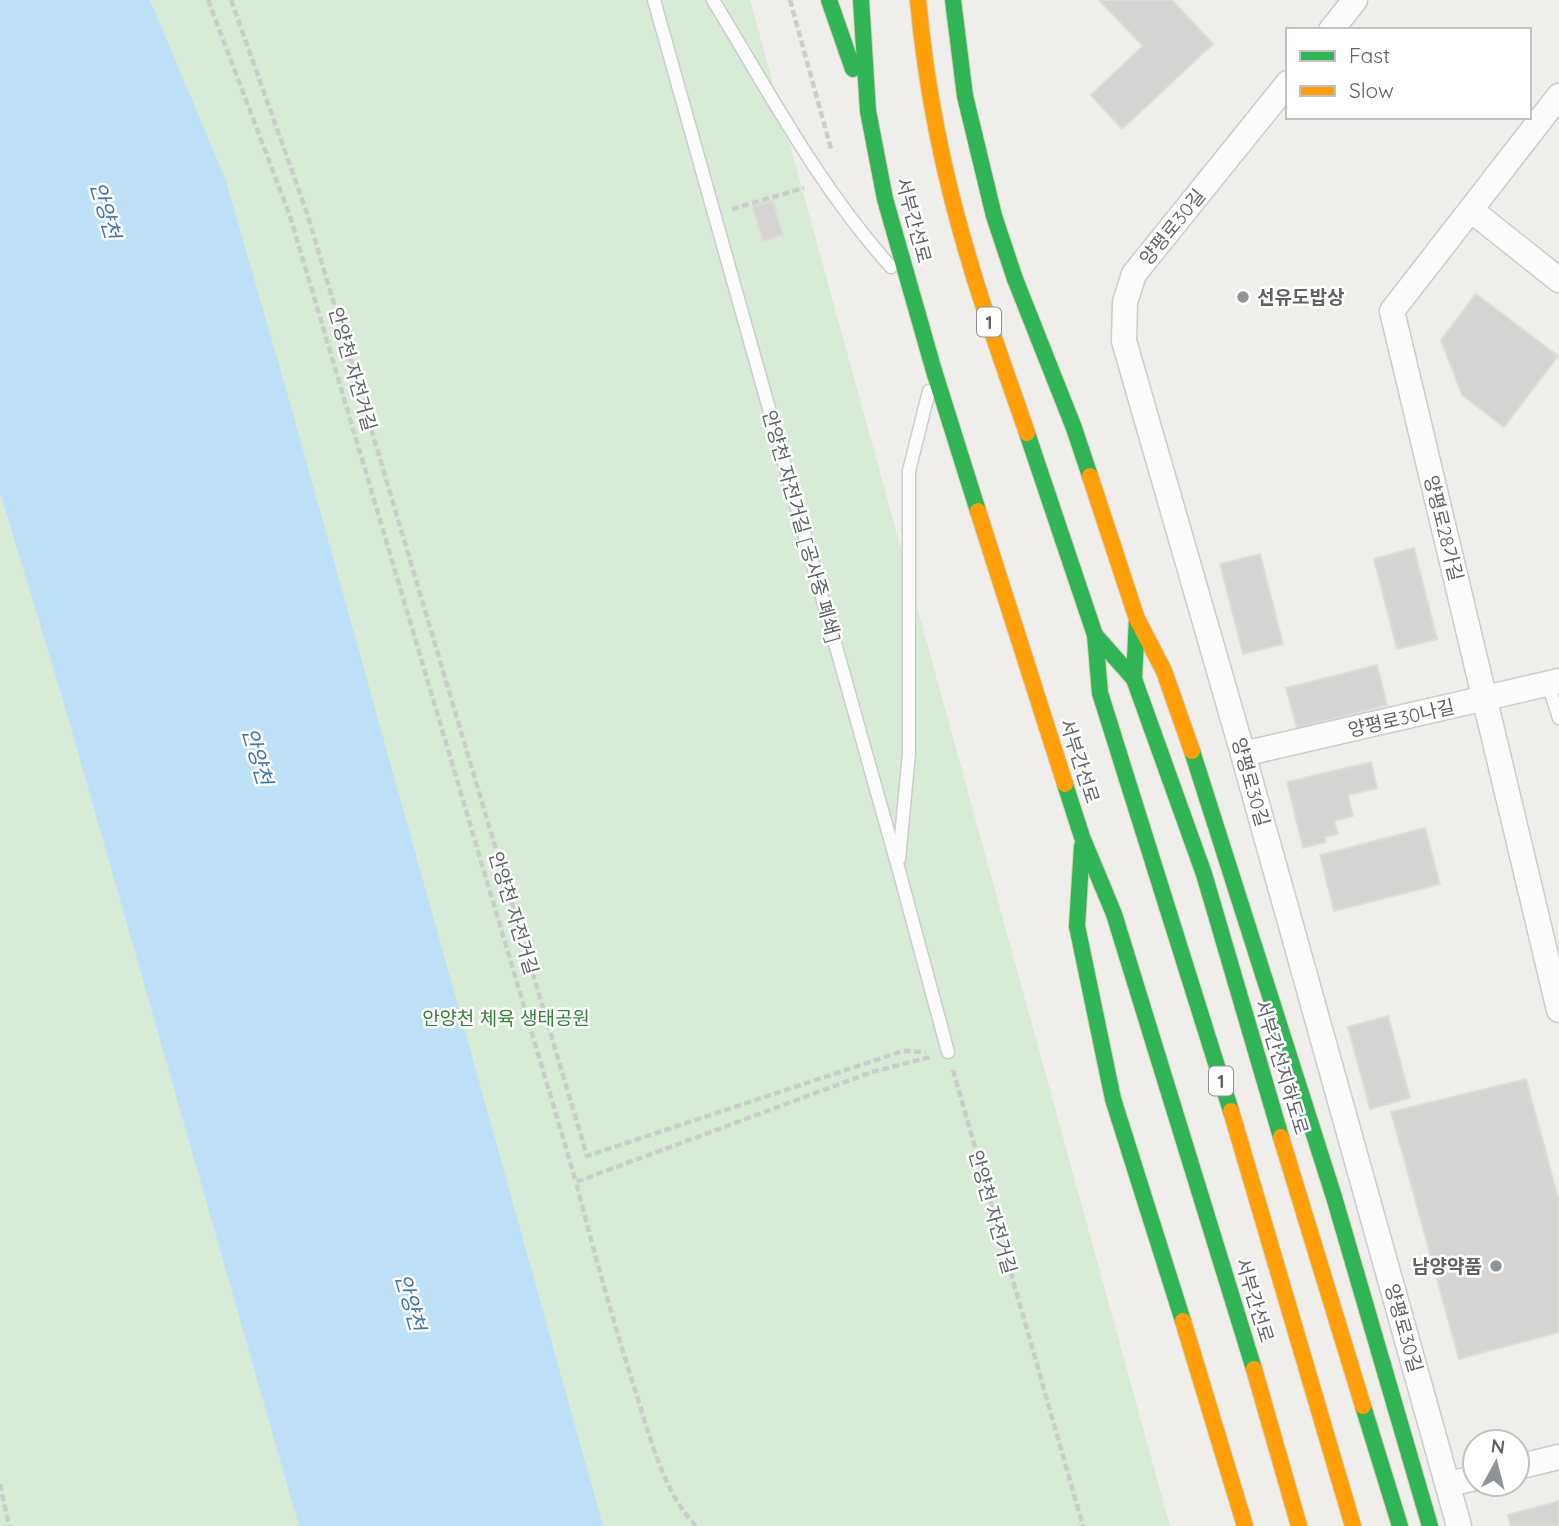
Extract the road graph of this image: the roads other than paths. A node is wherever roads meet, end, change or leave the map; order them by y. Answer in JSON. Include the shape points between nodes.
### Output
{"nodes":[{"id":1,"x":654,"y":0,"type":"edge"},
{"id":2,"x":713,"y":0,"type":"edge"},
{"id":3,"x":829,"y":0,"type":"edge"},
{"id":4,"x":861,"y":0,"type":"edge"},
{"id":5,"x":918,"y":0,"type":"edge"},
{"id":6,"x":953,"y":0,"type":"edge"},
{"id":7,"x":1355,"y":0,"type":"edge"},
{"id":8,"x":1333,"y":28,"type":"edge"},
{"id":9,"x":1286,"y":85,"type":"edge"},
{"id":10,"x":1559,"y":96,"type":"edge"},
{"id":11,"x":868,"y":111,"type":"junction"},
{"id":12,"x":1471,"y":210,"type":"junction"},
{"id":13,"x":1559,"y":280,"type":"edge"},
{"id":14,"x":910,"y":288,"type":"junction"},
{"id":15,"x":934,"y":371,"type":"junction"},
{"id":16,"x":1137,"y":619,"type":"junction"},
{"id":17,"x":1095,"y":635,"type":"junction"},
{"id":18,"x":1134,"y":679,"type":"junction"},
{"id":19,"x":1554,"y":682,"type":"edge"},
{"id":20,"x":1485,"y":698,"type":"junction"},
{"id":21,"x":1559,"y":718,"type":"edge"},
{"id":22,"x":1243,"y":754,"type":"junction"},
{"id":23,"x":1082,"y":837,"type":"junction"},
{"id":24,"x":898,"y":867,"type":"junction"},
{"id":25,"x":1559,"y":1010,"type":"edge"},
{"id":26,"x":947,"y":1052,"type":"road end"},
{"id":27,"x":1559,"y":1457,"type":"edge"},
{"id":28,"x":1531,"y":1464,"type":"edge"},
{"id":29,"x":1461,"y":1481,"type":"edge"},
{"id":30,"x":1448,"y":1484,"type":"junction"},
{"id":31,"x":1245,"y":1526,"type":"edge"},
{"id":32,"x":1300,"y":1526,"type":"edge"},
{"id":33,"x":1353,"y":1526,"type":"edge"},
{"id":34,"x":1400,"y":1526,"type":"edge"},
{"id":35,"x":1430,"y":1526,"type":"edge"},
{"id":36,"x":1459,"y":1526,"type":"edge"}],
"edges":[{"from":1,"to":24,"type":"lane","name":"안양천 자전거길 [공사중 폐쇄]"},
{"from":2,"to":14,"type":"lane","via":[[823,182]]},
{"from":3,"to":11,"type":"main road"},
{"from":4,"to":11,"type":"main road","name":"서부간선로"},
{"from":5,"to":17,"type":"main road","name":"서부간선로","number":"1","via":[[945,171],[968,257]]},
{"from":6,"to":16,"type":"main road","via":[[965,96],[994,216],[1074,428]]},
{"from":7,"to":8,"type":"street"},
{"from":9,"to":22,"type":"street","name":"양평로30길","via":[[1134,274],[1125,302],[1124,341]]},
{"from":10,"to":12,"type":"street","name":"양평로28가길"},
{"from":11,"to":14,"type":"main road","name":"서부간선로","via":[[885,199]]},
{"from":12,"to":13,"type":"street"},
{"from":12,"to":20,"type":"street","name":"양평로28가길","via":[[1392,311]]},
{"from":14,"to":15,"type":"main road","name":"서부간선로"},
{"from":15,"to":23,"type":"main road","name":"서부간선로"},
{"from":15,"to":24,"type":"lane","via":[[909,471],[909,754]]},
{"from":16,"to":18,"type":"main road"},
{"from":16,"to":35,"type":"main road","via":[[1164,671],[1216,822],[1322,1158]]},
{"from":17,"to":18,"type":"main road","name":"서부간선지하도로"},
{"from":17,"to":33,"type":"main road","name":"서부간선로","number":"1","via":[[1100,693],[1247,1161]]},
{"from":18,"to":34,"type":"main road","name":"서부간선지하도로","via":[[1204,874]]},
{"from":19,"to":20,"type":"street","name":"양평로30나길"},
{"from":19,"to":21,"type":"lane"},
{"from":20,"to":22,"type":"street","name":"양평로30나길"},
{"from":20,"to":25,"type":"street","name":"양평로28가길"},
{"from":22,"to":30,"type":"street","name":"양평로30길"},
{"from":23,"to":31,"type":"main road","via":[[1077,926],[1113,1099]]},
{"from":23,"to":32,"type":"main road","name":"서부간선로","via":[[1118,927]]},
{"from":24,"to":26,"type":"lane","name":"안양천 자전거길 [공사중 폐쇄]"},
{"from":27,"to":28,"type":"street"},
{"from":29,"to":30,"type":"street"},
{"from":30,"to":36,"type":"street","name":"양평로30길"}]}
